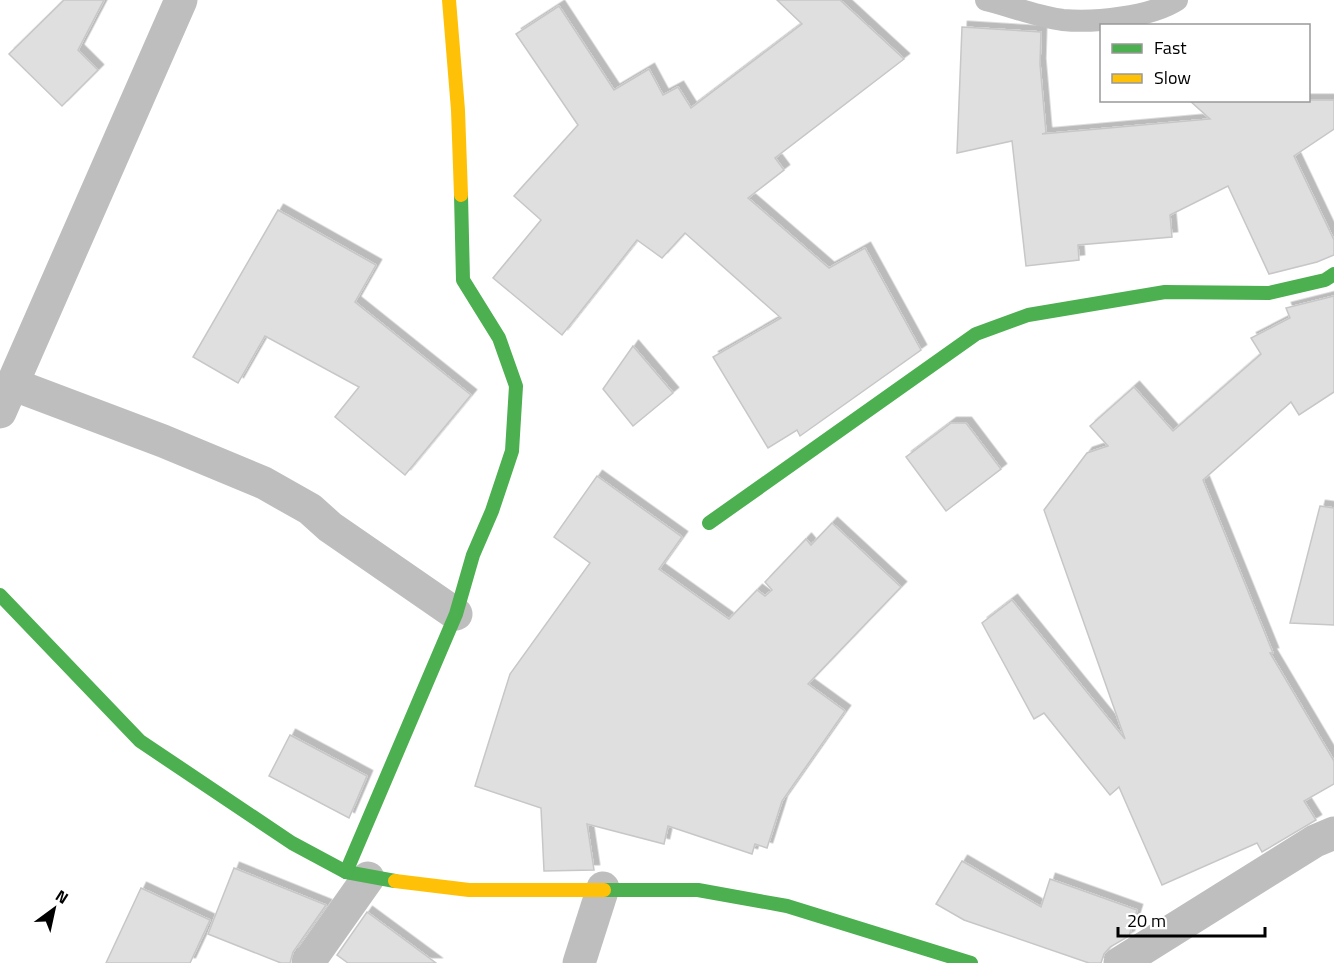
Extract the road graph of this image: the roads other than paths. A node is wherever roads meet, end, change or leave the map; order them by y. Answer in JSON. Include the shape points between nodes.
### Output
{"nodes":[{"id":1,"x":181,"y":0,"type":"edge"},
{"id":2,"x":449,"y":0,"type":"edge"},
{"id":3,"x":986,"y":0,"type":"edge"},
{"id":4,"x":1177,"y":0,"type":"edge"},
{"id":5,"x":1334,"y":274,"type":"edge"},
{"id":6,"x":6,"y":398,"type":"edge"},
{"id":7,"x":710,"y":523,"type":"dead end"},
{"id":8,"x":0,"y":595,"type":"edge"},
{"id":9,"x":456,"y":614,"type":"junction"},
{"id":10,"x":1334,"y":832,"type":"edge"},
{"id":11,"x":357,"y":875,"type":"junction"},
{"id":12,"x":603,"y":888,"type":"junction"},
{"id":13,"x":308,"y":963,"type":"edge"},
{"id":14,"x":579,"y":963,"type":"edge"},
{"id":15,"x":971,"y":963,"type":"edge"},
{"id":16,"x":1120,"y":963,"type":"edge"}],
"edges":[{"from":1,"to":6,"type":"street"},
{"from":2,"to":9,"type":"street","via":[[458,110],[463,280],[499,339],[516,386],[512,451],[473,555]]},
{"from":3,"to":4,"type":"lane","via":[[1063,20],[1139,16]]},
{"from":5,"to":7,"type":"street","via":[[1326,280],[1269,293],[1165,292],[1028,315],[976,334]]},
{"from":6,"to":9,"type":"street","via":[[163,441],[264,483],[310,509]]},
{"from":8,"to":11,"type":"street","via":[[140,741],[292,843]]},
{"from":9,"to":11,"type":"street"},
{"from":10,"to":16,"type":"street"},
{"from":11,"to":12,"type":"street","via":[[469,890]]},
{"from":11,"to":13,"type":"street"},
{"from":12,"to":14,"type":"street"},
{"from":12,"to":15,"type":"street","via":[[698,890],[787,906]]}]}
